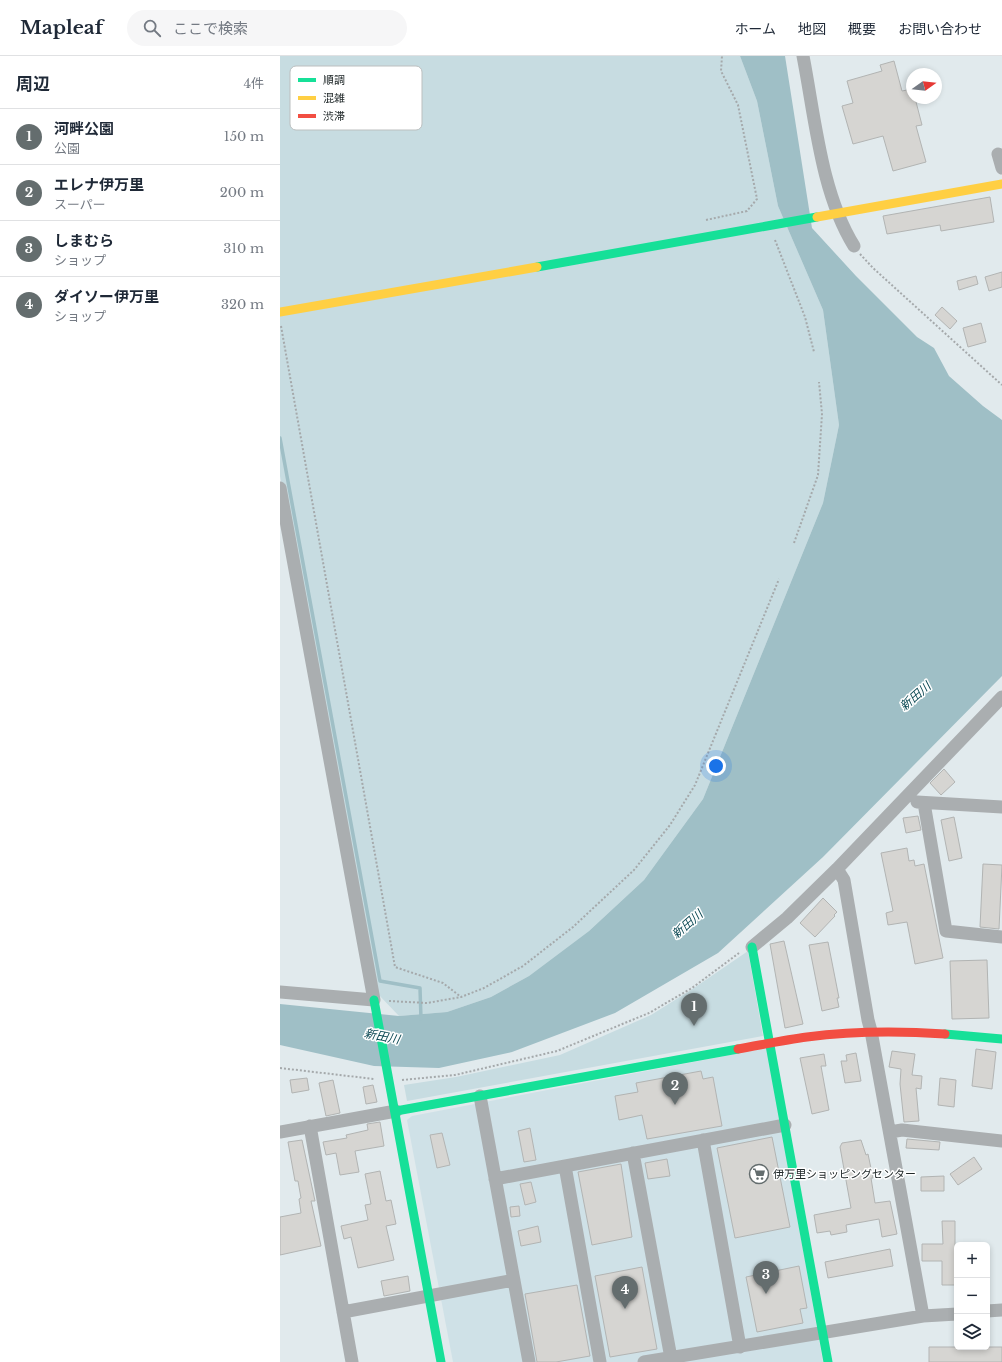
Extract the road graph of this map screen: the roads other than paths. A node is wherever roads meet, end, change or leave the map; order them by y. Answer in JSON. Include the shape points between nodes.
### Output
{"nodes":[{"id":1,"x":803,"y":56,"type":"edge"},
{"id":2,"x":998,"y":154,"type":"dead end"},
{"id":3,"x":1002,"y":168,"type":"edge"},
{"id":4,"x":1002,"y":184,"type":"edge"},
{"id":5,"x":830,"y":213,"type":"junction"},
{"id":6,"x":854,"y":246,"type":"road end"},
{"id":7,"x":280,"y":312,"type":"edge"},
{"id":8,"x":280,"y":488,"type":"edge"},
{"id":9,"x":1002,"y":697,"type":"edge"},
{"id":10,"x":904,"y":802,"type":"junction"},
{"id":11,"x":924,"y":803,"type":"junction"},
{"id":12,"x":1002,"y":807,"type":"edge"},
{"id":13,"x":837,"y":870,"type":"junction"},
{"id":14,"x":1002,"y":937,"type":"edge"},
{"id":15,"x":752,"y":947,"type":"joint"},
{"id":16,"x":280,"y":992,"type":"edge"},
{"id":17,"x":374,"y":1000,"type":"junction"},
{"id":18,"x":871,"y":1031,"type":"junction"},
{"id":19,"x":1002,"y":1039,"type":"edge"},
{"id":20,"x":770,"y":1044,"type":"junction"},
{"id":21,"x":480,"y":1096,"type":"junction"},
{"id":22,"x":396,"y":1111,"type":"junction"},
{"id":23,"x":785,"y":1125,"type":"junction"},
{"id":24,"x":310,"y":1126,"type":"junction"},
{"id":25,"x":280,"y":1132,"type":"edge"},
{"id":26,"x":890,"y":1132,"type":"junction"},
{"id":27,"x":703,"y":1140,"type":"junction"},
{"id":28,"x":1002,"y":1141,"type":"edge"},
{"id":29,"x":633,"y":1153,"type":"junction"},
{"id":30,"x":565,"y":1166,"type":"junction"},
{"id":31,"x":495,"y":1179,"type":"junction"},
{"id":32,"x":514,"y":1280,"type":"junction"},
{"id":33,"x":429,"y":1296,"type":"junction"},
{"id":34,"x":1002,"y":1310,"type":"edge"},
{"id":35,"x":990,"y":1311,"type":"edge"},
{"id":36,"x":343,"y":1312,"type":"junction"},
{"id":37,"x":954,"y":1314,"type":"edge"},
{"id":38,"x":923,"y":1316,"type":"junction"},
{"id":39,"x":823,"y":1333,"type":"junction"},
{"id":40,"x":740,"y":1346,"type":"junction"},
{"id":41,"x":671,"y":1358,"type":"junction"},
{"id":42,"x":352,"y":1362,"type":"edge"},
{"id":43,"x":441,"y":1362,"type":"edge"},
{"id":44,"x":529,"y":1362,"type":"edge"},
{"id":45,"x":600,"y":1362,"type":"edge"},
{"id":46,"x":644,"y":1362,"type":"edge"},
{"id":47,"x":828,"y":1362,"type":"edge"}],
"edges":[{"from":1,"to":5,"type":"street"},
{"from":2,"to":3,"type":"street"},
{"from":4,"to":5,"type":"street"},
{"from":5,"to":6,"type":"street"},
{"from":5,"to":7,"type":"street"},
{"from":8,"to":17,"type":"street"},
{"from":9,"to":10,"type":"street","via":[[907,794]]},
{"from":10,"to":11,"type":"street"},
{"from":10,"to":13,"type":"street"},
{"from":11,"to":12,"type":"street"},
{"from":11,"to":14,"type":"street","via":[[946,931]]},
{"from":13,"to":15,"type":"street","via":[[787,918]]},
{"from":13,"to":18,"type":"street","via":[[844,880]]},
{"from":15,"to":20,"type":"street"},
{"from":16,"to":17,"type":"street"},
{"from":17,"to":22,"type":"street"},
{"from":18,"to":19,"type":"street","via":[[944,1033]]},
{"from":18,"to":20,"type":"street","via":[[806,1037]]},
{"from":18,"to":26,"type":"street"},
{"from":20,"to":21,"type":"street"},
{"from":20,"to":23,"type":"street"},
{"from":21,"to":22,"type":"street"},
{"from":21,"to":31,"type":"street"},
{"from":22,"to":24,"type":"street"},
{"from":22,"to":33,"type":"street"},
{"from":23,"to":27,"type":"street"},
{"from":23,"to":39,"type":"street"},
{"from":24,"to":25,"type":"street"},
{"from":24,"to":36,"type":"street"},
{"from":26,"to":28,"type":"street","via":[[902,1130]]},
{"from":26,"to":38,"type":"street"},
{"from":27,"to":29,"type":"street"},
{"from":27,"to":40,"type":"street"},
{"from":29,"to":30,"type":"street"},
{"from":29,"to":41,"type":"street"},
{"from":30,"to":31,"type":"street"},
{"from":30,"to":45,"type":"street"},
{"from":31,"to":32,"type":"street"},
{"from":32,"to":33,"type":"street"},
{"from":32,"to":44,"type":"street"},
{"from":33,"to":36,"type":"street"},
{"from":33,"to":43,"type":"street"},
{"from":34,"to":35,"type":"street"},
{"from":36,"to":42,"type":"street"},
{"from":37,"to":38,"type":"street"},
{"from":38,"to":39,"type":"street"},
{"from":39,"to":40,"type":"street"},
{"from":39,"to":47,"type":"street"},
{"from":40,"to":41,"type":"street"},
{"from":41,"to":46,"type":"street"}]}
